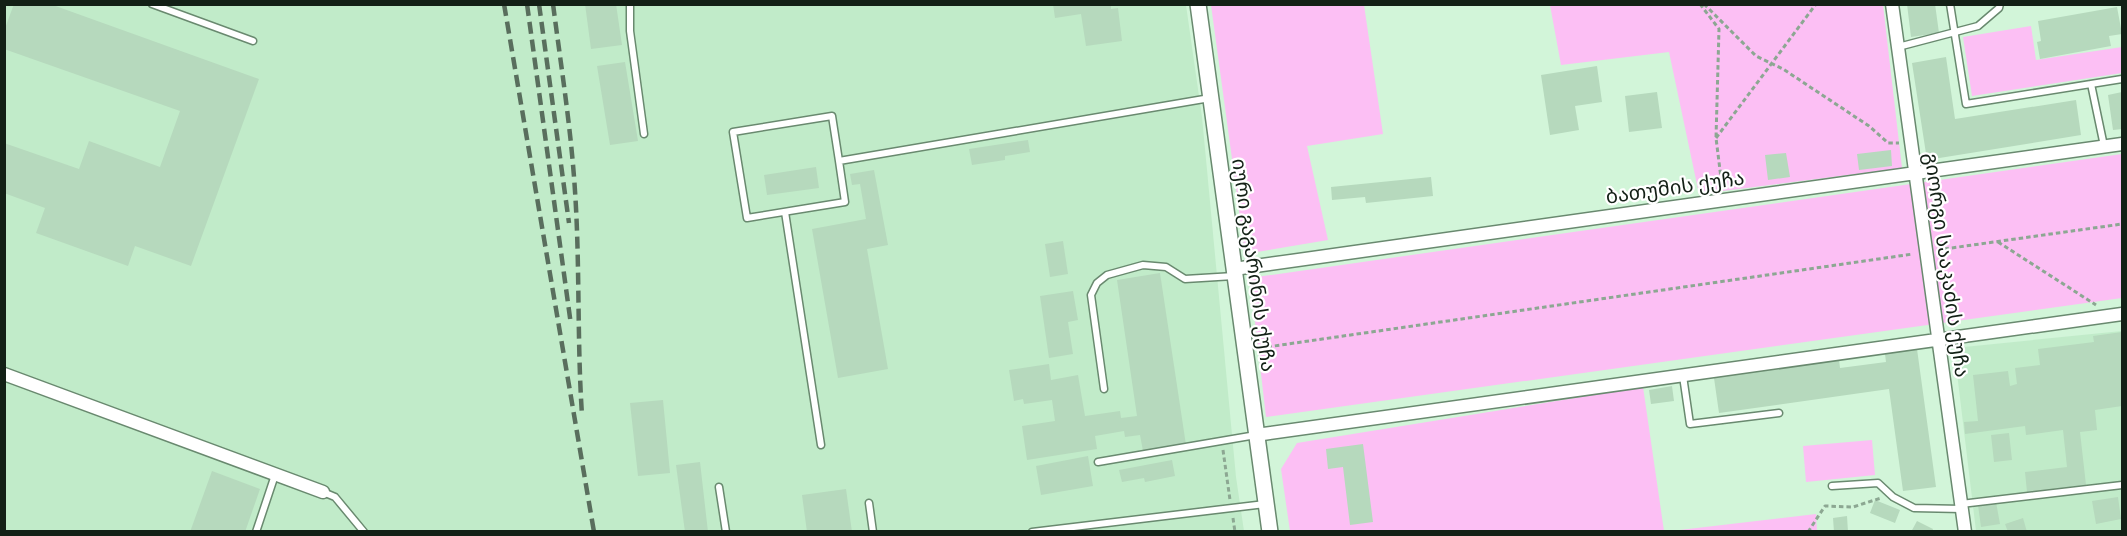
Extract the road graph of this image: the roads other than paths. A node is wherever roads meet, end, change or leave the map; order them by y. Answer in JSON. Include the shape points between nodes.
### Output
{"nodes":[{"id":1,"x":152,"y":4,"type":"edge"},
{"id":2,"x":630,"y":4,"type":"edge"},
{"id":3,"x":1198,"y":4,"type":"edge"},
{"id":4,"x":1892,"y":4,"type":"edge"},
{"id":5,"x":1950,"y":4,"type":"edge"},
{"id":6,"x":2000,"y":4,"type":"edge"},
{"id":7,"x":1955,"y":32,"type":"junction"},
{"id":8,"x":253,"y":41,"type":"dead end"},
{"id":9,"x":1896,"y":47,"type":"junction"},
{"id":10,"x":2122,"y":79,"type":"edge"},
{"id":11,"x":2091,"y":84,"type":"junction"},
{"id":12,"x":1210,"y":98,"type":"junction"},
{"id":13,"x":644,"y":134,"type":"dead end"},
{"id":14,"x":2122,"y":144,"type":"edge"},
{"id":15,"x":2104,"y":147,"type":"junction"},
{"id":16,"x":839,"y":161,"type":"junction"},
{"id":17,"x":1914,"y":174,"type":"junction"},
{"id":18,"x":785,"y":212,"type":"junction"},
{"id":19,"x":1234,"y":272,"type":"junction"},
{"id":20,"x":2118,"y":315,"type":"edge"},
{"id":21,"x":1938,"y":340,"type":"junction"},
{"id":22,"x":4,"y":374,"type":"edge"},
{"id":23,"x":1683,"y":375,"type":"junction"},
{"id":24,"x":1104,"y":389,"type":"dead end"},
{"id":25,"x":1779,"y":413,"type":"dead end"},
{"id":26,"x":1256,"y":435,"type":"junction"},
{"id":27,"x":821,"y":445,"type":"dead end"},
{"id":28,"x":1098,"y":462,"type":"dead end"},
{"id":29,"x":276,"y":475,"type":"junction"},
{"id":30,"x":2122,"y":485,"type":"edge"},
{"id":31,"x":1832,"y":486,"type":"dead end"},
{"id":32,"x":719,"y":487,"type":"dead end"},
{"id":33,"x":323,"y":492,"type":"joint"},
{"id":34,"x":869,"y":503,"type":"dead end"},
{"id":35,"x":1266,"y":504,"type":"junction"},
{"id":36,"x":1962,"y":507,"type":"junction"},
{"id":37,"x":256,"y":531,"type":"edge"},
{"id":38,"x":364,"y":531,"type":"edge"},
{"id":39,"x":726,"y":531,"type":"edge"},
{"id":40,"x":873,"y":531,"type":"edge"},
{"id":41,"x":1032,"y":531,"type":"edge"},
{"id":42,"x":1270,"y":531,"type":"edge"},
{"id":43,"x":1965,"y":531,"type":"edge"}],
"edges":[{"from":1,"to":8,"type":"lane"},
{"from":2,"to":13,"type":"lane"},
{"from":3,"to":12,"type":"street","name":"იური გაგარინის ქუჩა"},
{"from":4,"to":9,"type":"street","name":"გიორგი სააკაძის ქუჩა"},
{"from":5,"to":7,"type":"lane"},
{"from":6,"to":7,"type":"lane","via":[[1978,26]]},
{"from":7,"to":9,"type":"lane"},
{"from":7,"to":11,"type":"lane","via":[[1966,104]]},
{"from":9,"to":17,"type":"street","name":"გიორგი სააკაძის ქუჩა"},
{"from":10,"to":11,"type":"lane"},
{"from":11,"to":15,"type":"lane"},
{"from":12,"to":16,"type":"lane"},
{"from":12,"to":19,"type":"street","name":"იური გაგარინის ქუჩა"},
{"from":14,"to":15,"type":"street","name":"ბათუმის ქუჩა"},
{"from":15,"to":17,"type":"street","name":"ბათუმის ქუჩა"},
{"from":16,"to":18,"type":"lane","via":[[845,202]]},
{"from":16,"to":18,"type":"lane","via":[[832,116],[733,132],[747,218]]},
{"from":17,"to":19,"type":"street","name":"ბათუმის ქუჩა"},
{"from":17,"to":21,"type":"street","name":"გიორგი სააკაძის ქუჩა"},
{"from":18,"to":27,"type":"lane"},
{"from":19,"to":24,"type":"lane","via":[[1185,279],[1166,267],[1143,265],[1107,275],[1091,296]]},
{"from":19,"to":26,"type":"street","name":"იური გაგარინის ქუჩა"},
{"from":20,"to":21,"type":"street"},
{"from":21,"to":23,"type":"street"},
{"from":21,"to":36,"type":"street","name":"გიორგი სააკაძის ქუჩა"},
{"from":22,"to":29,"type":"street"},
{"from":23,"to":25,"type":"lane","via":[[1690,424]]},
{"from":23,"to":26,"type":"street"},
{"from":26,"to":28,"type":"lane"},
{"from":26,"to":35,"type":"street","name":"იური გაგარინის ქუჩა"},
{"from":29,"to":33,"type":"street"},
{"from":29,"to":37,"type":"lane"},
{"from":30,"to":36,"type":"lane"},
{"from":31,"to":36,"type":"lane","via":[[1878,483],[1914,508]]},
{"from":32,"to":39,"type":"lane"},
{"from":33,"to":38,"type":"lane","via":[[335,497]]},
{"from":34,"to":40,"type":"lane"},
{"from":35,"to":41,"type":"lane"},
{"from":35,"to":42,"type":"street","name":"იური გაგარინის ქუჩა"},
{"from":36,"to":43,"type":"street","name":"გიორგი სააკაძის ქუჩა"}]}
